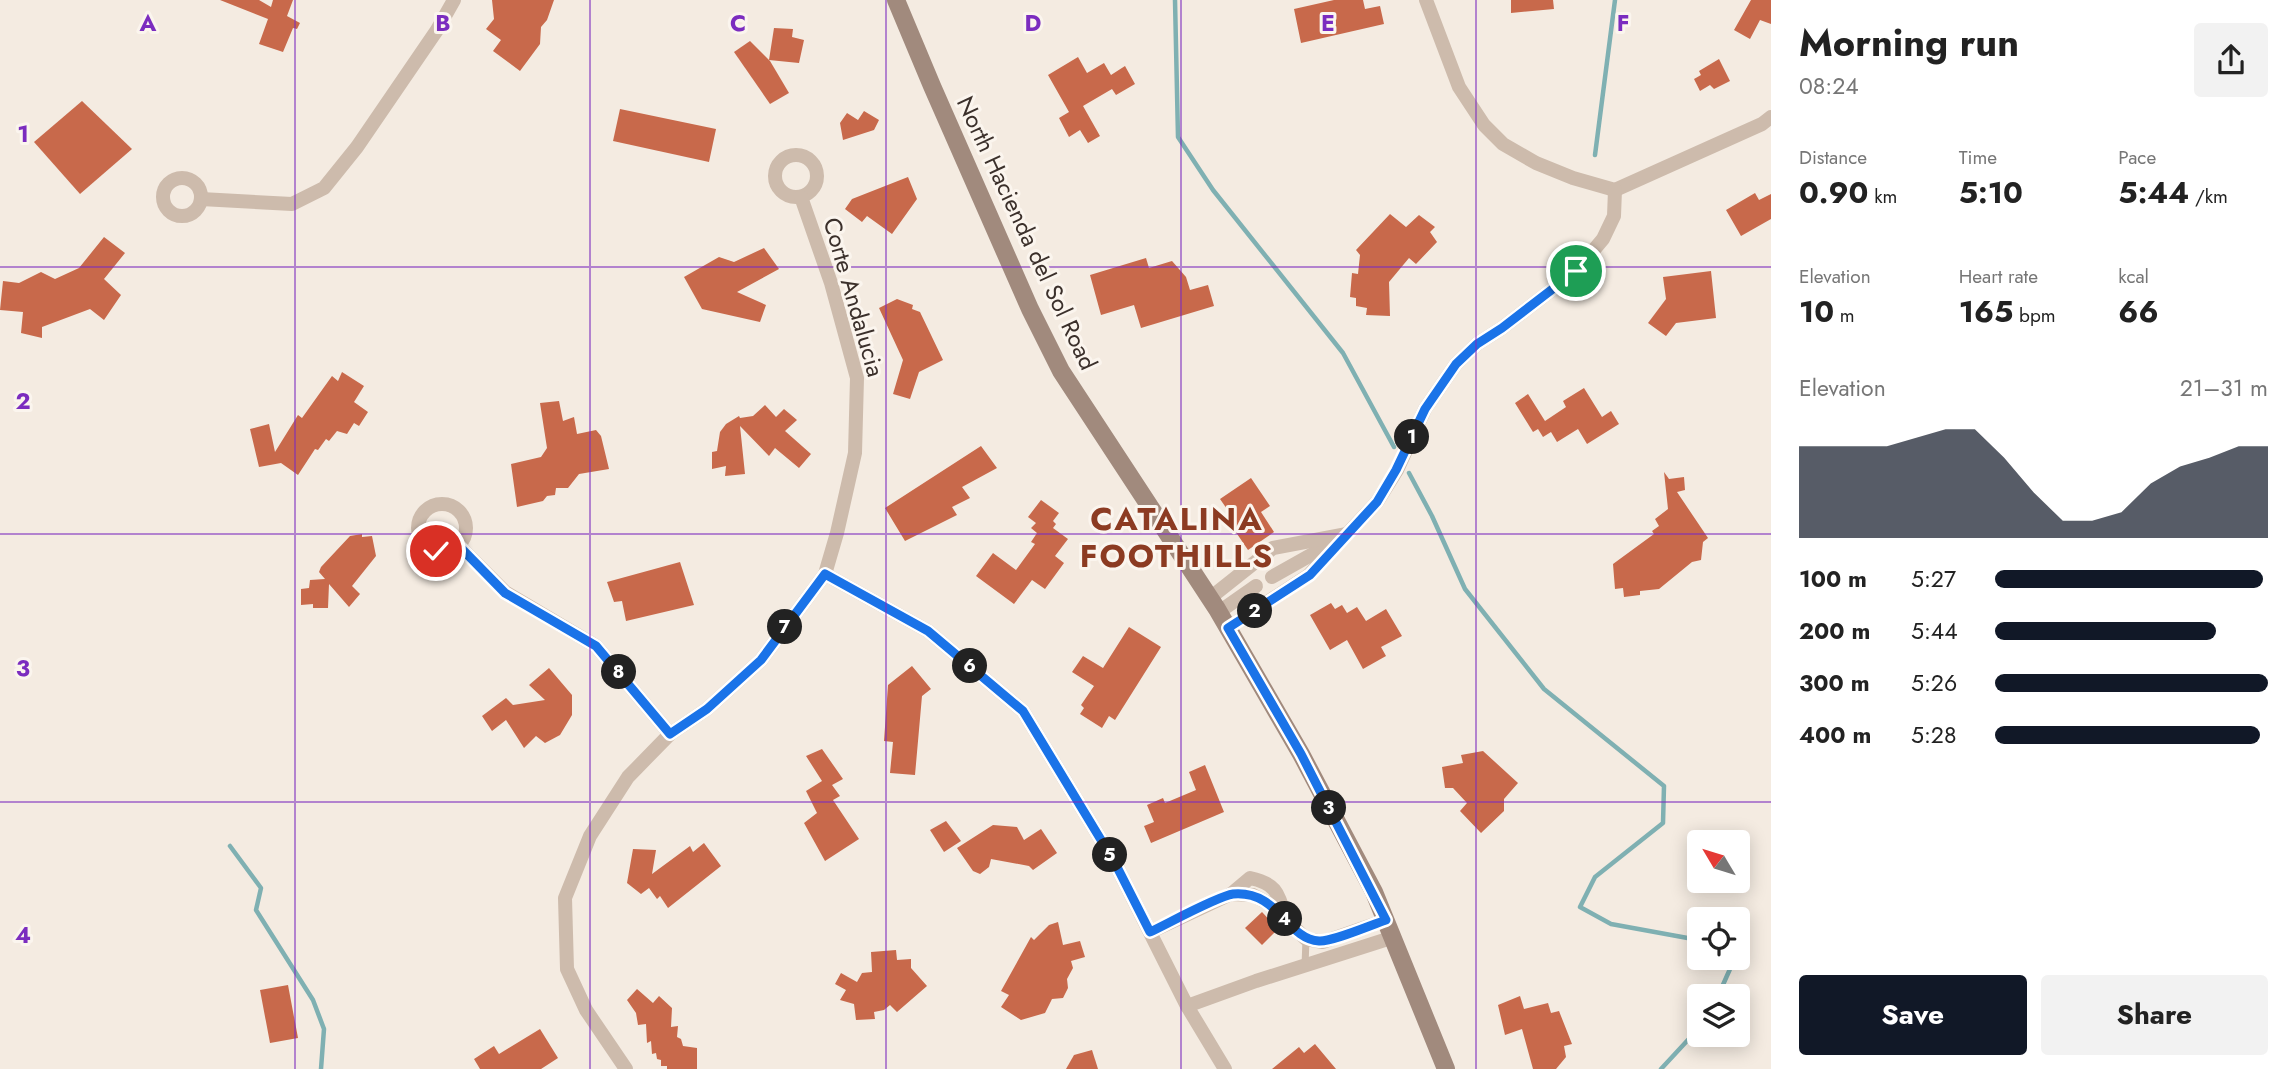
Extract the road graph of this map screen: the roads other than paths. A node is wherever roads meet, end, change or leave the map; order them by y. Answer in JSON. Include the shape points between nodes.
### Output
{"nodes":[{"id":1,"x":454,"y":0,"type":"edge"},
{"id":2,"x":896,"y":0,"type":"edge"},
{"id":3,"x":1426,"y":0,"type":"edge"},
{"id":4,"x":1771,"y":117,"type":"edge"},
{"id":5,"x":1615,"y":190,"type":"junction"},
{"id":6,"x":801,"y":197,"type":"dead end"},
{"id":7,"x":201,"y":199,"type":"dead end"},
{"id":8,"x":1347,"y":534,"type":"junction"},
{"id":9,"x":459,"y":546,"type":"dead end"},
{"id":10,"x":825,"y":574,"type":"junction"},
{"id":11,"x":1272,"y":576,"type":"dead end"},
{"id":12,"x":1256,"y":586,"type":"dead end"},
{"id":13,"x":1214,"y":605,"type":"junction"},
{"id":14,"x":1228,"y":628,"type":"junction"},
{"id":15,"x":670,"y":734,"type":"junction"},
{"id":16,"x":1386,"y":920,"type":"junction"},
{"id":17,"x":1150,"y":932,"type":"junction"},
{"id":18,"x":1394,"y":937,"type":"junction"},
{"id":19,"x":1306,"y":939,"type":"junction"},
{"id":20,"x":1305,"y":967,"type":"junction"},
{"id":21,"x":1187,"y":1006,"type":"junction"},
{"id":22,"x":626,"y":1069,"type":"edge"},
{"id":23,"x":1226,"y":1069,"type":"edge"},
{"id":24,"x":1446,"y":1069,"type":"edge"}],
"edges":[{"from":1,"to":7,"type":"street","via":[[357,147],[324,188],[292,204]]},
{"from":2,"to":13,"type":"street","name":"North Hacienda del Sol Road","via":[[1061,371]]},
{"from":3,"to":5,"type":"street","via":[[1459,87],[1484,125],[1503,144],[1535,163]]},
{"from":4,"to":5,"type":"street"},
{"from":5,"to":8,"type":"street","via":[[1614,216],[1603,239],[1576,271],[1456,364],[1425,409],[1377,502]]},
{"from":6,"to":10,"type":"street","name":"Corte Andalucia","via":[[857,379],[855,453]]},
{"from":8,"to":11,"type":"street"},
{"from":8,"to":13,"type":"street","via":[[1273,548]]},
{"from":8,"to":14,"type":"street","via":[[1310,575]]},
{"from":9,"to":15,"type":"street","via":[[505,593],[596,646]]},
{"from":10,"to":15,"type":"street","via":[[761,660],[707,709]]},
{"from":10,"to":17,"type":"street","via":[[928,631],[1023,711],[1115,863]]},
{"from":12,"to":13,"type":"street"},
{"from":13,"to":14,"type":"street","name":"North Hacienda del Sol Road"},
{"from":14,"to":16,"type":"street","name":"North Hacienda del Sol Road","via":[[1301,754]]},
{"from":15,"to":22,"type":"street","via":[[628,778],[605,811],[565,898],[567,969],[586,1010]]},
{"from":16,"to":18,"type":"street","name":"North Hacienda del Sol Road"},
{"from":16,"to":19,"type":"street","via":[[1323,942]]},
{"from":17,"to":19,"type":"street","via":[[1231,894],[1254,895]]},
{"from":17,"to":21,"type":"street"},
{"from":18,"to":20,"type":"street"},
{"from":18,"to":24,"type":"street","name":"North Hacienda del Sol Road"},
{"from":19,"to":20,"type":"lane"},
{"from":20,"to":21,"type":"street"},
{"from":21,"to":23,"type":"street"}]}
